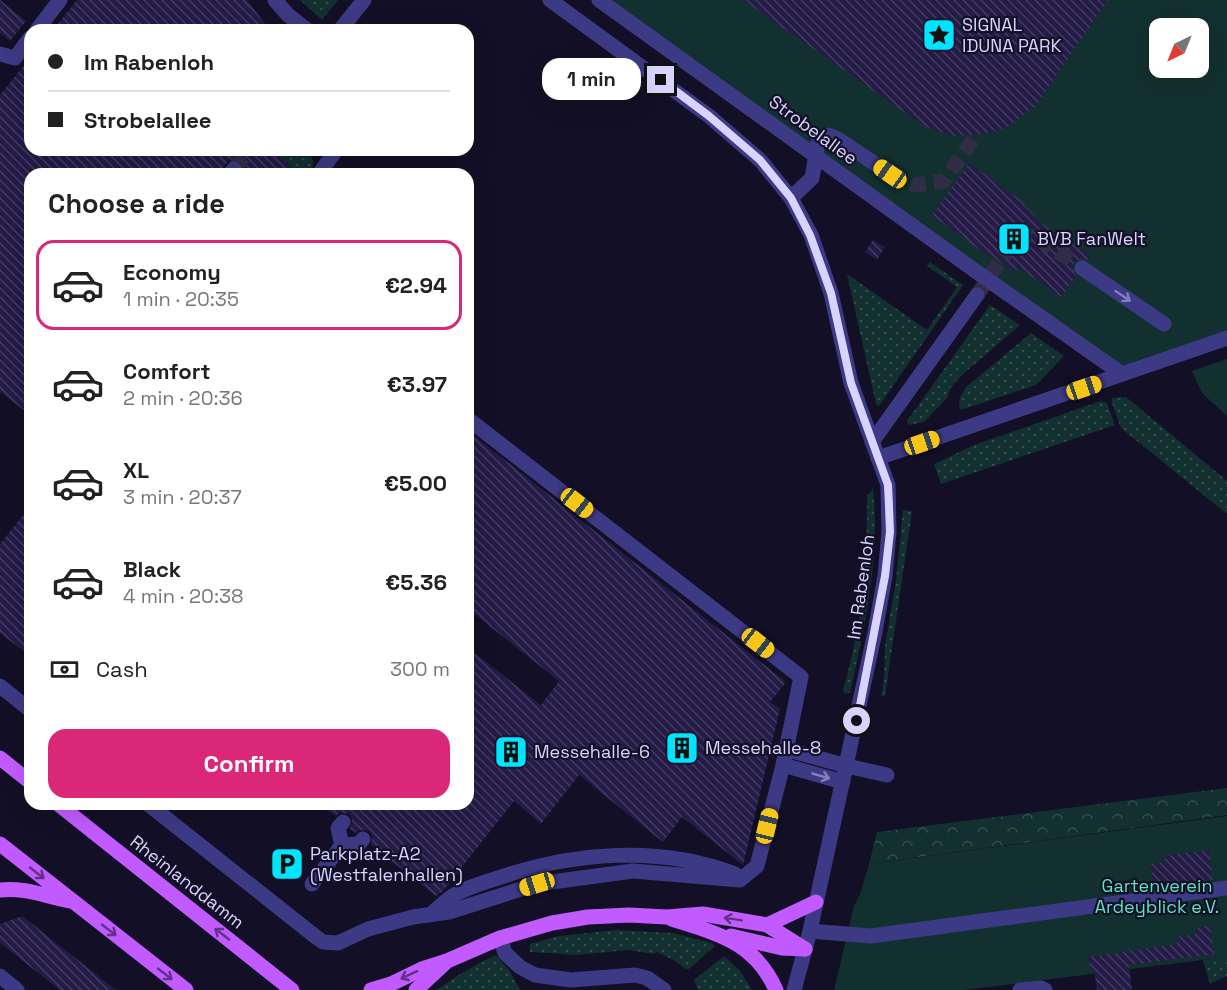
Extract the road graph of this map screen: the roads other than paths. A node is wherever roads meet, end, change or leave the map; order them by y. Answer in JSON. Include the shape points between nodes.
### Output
{"nodes":[{"id":1,"x":60,"y":0,"type":"edge"},
{"id":2,"x":275,"y":0,"type":"edge"},
{"id":3,"x":364,"y":0,"type":"edge"},
{"id":4,"x":550,"y":0,"type":"edge"},
{"id":5,"x":599,"y":0,"type":"edge"},
{"id":6,"x":42,"y":24,"type":"edge"},
{"id":7,"x":299,"y":24,"type":"edge"},
{"id":8,"x":345,"y":24,"type":"edge"},
{"id":9,"x":24,"y":46,"type":"edge"},
{"id":10,"x":0,"y":54,"type":"edge"},
{"id":11,"x":815,"y":154,"type":"junction"},
{"id":12,"x":890,"y":174,"type":"tunnel mouth"},
{"id":13,"x":791,"y":198,"type":"junction"},
{"id":14,"x":1082,"y":268,"type":"tunnel mouth"},
{"id":15,"x":977,"y":295,"type":"tunnel mouth"},
{"id":16,"x":1164,"y":324,"type":"dead end"},
{"id":17,"x":1227,"y":338,"type":"edge"},
{"id":18,"x":1122,"y":374,"type":"junction"},
{"id":19,"x":474,"y":424,"type":"edge"},
{"id":20,"x":872,"y":442,"type":"junction"},
{"id":21,"x":878,"y":458,"type":"junction"},
{"id":22,"x":0,"y":686,"type":"edge"},
{"id":23,"x":24,"y":705,"type":"edge"},
{"id":24,"x":785,"y":749,"type":"junction"},
{"id":25,"x":0,"y":758,"type":"edge"},
{"id":26,"x":783,"y":765,"type":"junction"},
{"id":27,"x":847,"y":766,"type":"junction"},
{"id":28,"x":887,"y":775,"type":"dead end"},
{"id":29,"x":24,"y":777,"type":"edge"},
{"id":30,"x":843,"y":782,"type":"junction"},
{"id":31,"x":66,"y":810,"type":"edge"},
{"id":32,"x":156,"y":810,"type":"edge"},
{"id":33,"x":343,"y":822,"type":"dead end"},
{"id":34,"x":363,"y":838,"type":"dead end"},
{"id":35,"x":0,"y":844,"type":"edge"},
{"id":36,"x":342,"y":845,"type":"junction"},
{"id":37,"x":312,"y":884,"type":"dead end"},
{"id":38,"x":1227,"y":888,"type":"edge"},
{"id":39,"x":0,"y":890,"type":"edge"},
{"id":40,"x":74,"y":901,"type":"junction"},
{"id":41,"x":816,"y":902,"type":"junction"},
{"id":42,"x":667,"y":917,"type":"junction"},
{"id":43,"x":767,"y":925,"type":"junction"},
{"id":44,"x":810,"y":931,"type":"junction"},
{"id":45,"x":719,"y":934,"type":"junction"},
{"id":46,"x":500,"y":938,"type":"junction"},
{"id":47,"x":805,"y":949,"type":"junction"},
{"id":48,"x":447,"y":961,"type":"junction"},
{"id":49,"x":0,"y":976,"type":"edge"},
{"id":50,"x":276,"y":976,"type":"junction"},
{"id":51,"x":17,"y":990,"type":"edge"},
{"id":52,"x":186,"y":990,"type":"edge"},
{"id":53,"x":292,"y":990,"type":"edge"},
{"id":54,"x":303,"y":990,"type":"edge"},
{"id":55,"x":372,"y":990,"type":"edge"},
{"id":56,"x":416,"y":990,"type":"edge"},
{"id":57,"x":664,"y":990,"type":"edge"},
{"id":58,"x":776,"y":990,"type":"edge"},
{"id":59,"x":794,"y":990,"type":"edge"},
{"id":60,"x":1020,"y":990,"type":"edge"},
{"id":61,"x":1045,"y":990,"type":"edge"}],
"edges":[{"from":1,"to":6,"type":"street"},
{"from":2,"to":7,"type":"street"},
{"from":3,"to":8,"type":"street"},
{"from":4,"to":13,"type":"street","via":[[709,116],[760,160]]},
{"from":5,"to":11,"type":"street","name":"Strobelallee"},
{"from":9,"to":10,"type":"street","via":[[15,58]]},
{"from":11,"to":12,"type":"street","via":[[818,143],[828,135]]},
{"from":11,"to":13,"type":"street","via":[[812,178]]},
{"from":11,"to":18,"type":"street","name":"Strobelallee","bridge":true},
{"from":13,"to":20,"type":"street","name":"Im Rabenloh","via":[[810,235],[831,293],[851,383]]},
{"from":14,"to":16,"type":"street","one_way":true},
{"from":15,"to":20,"type":"street"},
{"from":17,"to":18,"type":"street"},
{"from":18,"to":21,"type":"street"},
{"from":19,"to":24,"type":"street","via":[[801,677]]},
{"from":20,"to":21,"type":"street","name":"Im Rabenloh"},
{"from":21,"to":27,"type":"street","name":"Im Rabenloh","via":[[888,485],[890,532],[875,632]]},
{"from":22,"to":23,"type":"street"},
{"from":24,"to":26,"type":"street"},
{"from":24,"to":27,"type":"street"},
{"from":25,"to":29,"type":"main road"},
{"from":26,"to":30,"type":"street","one_way":true},
{"from":26,"to":32,"type":"street","via":[[757,866],[740,880],[633,871],[537,884],[449,912],[368,929],[338,943],[323,942]]},
{"from":27,"to":28,"type":"street"},
{"from":27,"to":30,"type":"street","name":"Im Rabenloh"},
{"from":30,"to":41,"type":"street","name":"Im Rabenloh"},
{"from":50,"to":31,"type":"main road","name":"Rheinlanddamm","one_way":true},
{"from":33,"to":36,"type":"street","via":[[338,828]]},
{"from":34,"to":36,"type":"street","via":[[358,844]]},
{"from":35,"to":40,"type":"main road","one_way":true},
{"from":36,"to":37,"type":"street"},
{"from":38,"to":44,"type":"street","via":[[871,936]]},
{"from":39,"to":40,"type":"main road"},
{"from":40,"to":52,"type":"main road","one_way":true},
{"from":41,"to":43,"type":"main road"},
{"from":41,"to":44,"type":"street","name":"Im Rabenloh"},
{"from":43,"to":42,"type":"main road","one_way":true,"via":[[703,915]]},
{"from":42,"to":45,"type":"main road"},
{"from":42,"to":46,"type":"main road","via":[[588,917]]},
{"from":43,"to":47,"type":"main road"},
{"from":44,"to":47,"type":"street","name":"Im Rabenloh"},
{"from":45,"to":47,"type":"main road"},
{"from":45,"to":58,"type":"main road","via":[[754,956]]},
{"from":46,"to":48,"type":"main road"},
{"from":46,"to":57,"type":"street","via":[[505,953],[535,975],[571,980],[635,975]]},
{"from":47,"to":59,"type":"street","name":"Im Rabenloh"},
{"from":48,"to":55,"type":"main road","one_way":true},
{"from":48,"to":56,"type":"main road"},
{"from":49,"to":51,"type":"street"},
{"from":50,"to":53,"type":"main road","name":"Rheinlanddamm"},
{"from":50,"to":54,"type":"main road"},
{"from":60,"to":61,"type":"street"}]}
